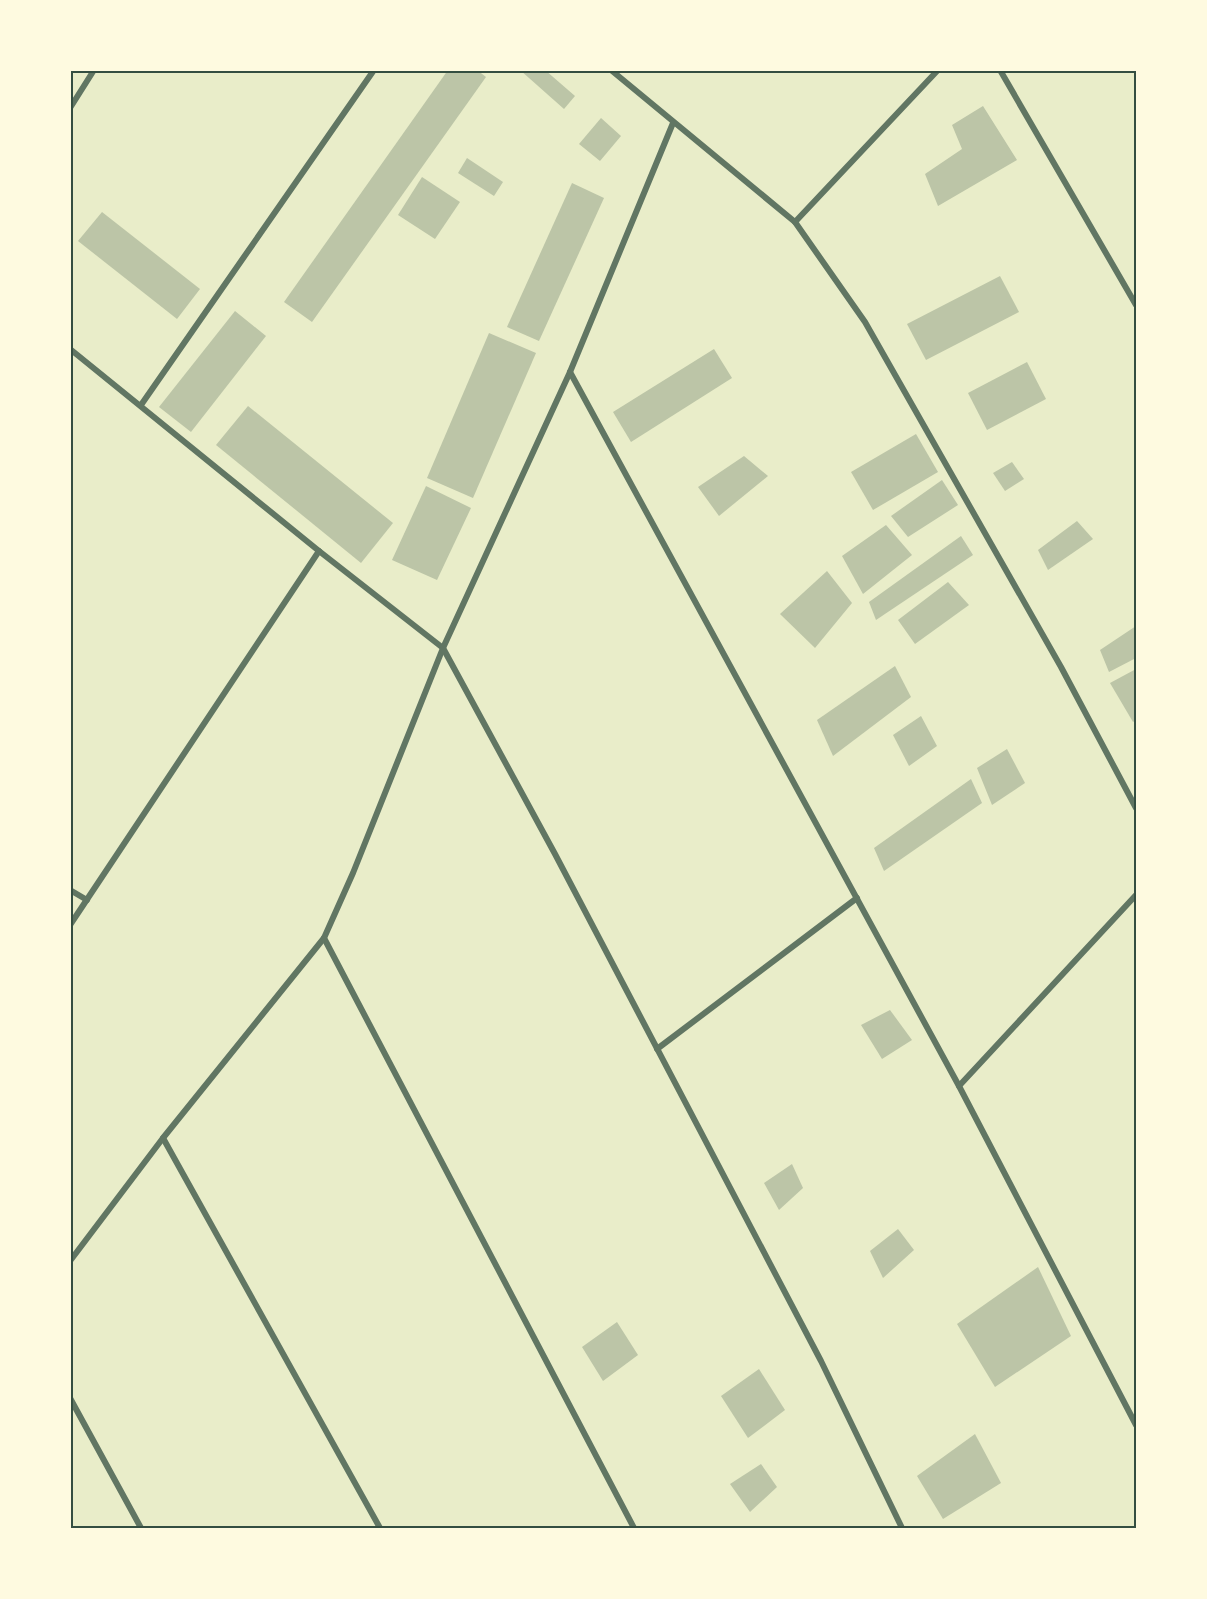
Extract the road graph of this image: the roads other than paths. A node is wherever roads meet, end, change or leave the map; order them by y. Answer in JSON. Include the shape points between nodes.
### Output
{"nodes":[{"id":1,"x":94,"y":70,"type":"edge"},
{"id":2,"x":374,"y":70,"type":"edge"},
{"id":3,"x":612,"y":70,"type":"edge"},
{"id":4,"x":938,"y":70,"type":"edge"},
{"id":5,"x":1000,"y":70,"type":"edge"},
{"id":6,"x":70,"y":108,"type":"edge"},
{"id":7,"x":673,"y":123,"type":"junction"},
{"id":8,"x":795,"y":222,"type":"junction"},
{"id":9,"x":1137,"y":305,"type":"edge"},
{"id":10,"x":70,"y":349,"type":"edge"},
{"id":11,"x":570,"y":372,"type":"junction"},
{"id":12,"x":141,"y":405,"type":"junction"},
{"id":13,"x":319,"y":551,"type":"junction"},
{"id":14,"x":442,"y":648,"type":"junction"},
{"id":15,"x":1137,"y":808,"type":"edge"},
{"id":16,"x":70,"y":890,"type":"edge"},
{"id":17,"x":1137,"y":895,"type":"edge"},
{"id":18,"x":857,"y":898,"type":"junction"},
{"id":19,"x":87,"y":900,"type":"junction"},
{"id":20,"x":70,"y":925,"type":"edge"},
{"id":21,"x":324,"y":938,"type":"junction"},
{"id":22,"x":657,"y":1049,"type":"junction"},
{"id":23,"x":959,"y":1086,"type":"junction"},
{"id":24,"x":163,"y":1138,"type":"junction"},
{"id":25,"x":70,"y":1261,"type":"edge"},
{"id":26,"x":70,"y":1398,"type":"edge"},
{"id":27,"x":1137,"y":1425,"type":"edge"},
{"id":28,"x":141,"y":1528,"type":"edge"},
{"id":29,"x":380,"y":1528,"type":"edge"},
{"id":30,"x":634,"y":1528,"type":"edge"},
{"id":31,"x":902,"y":1528,"type":"edge"}],
"edges":[{"from":1,"to":6,"type":"street"},
{"from":2,"to":12,"type":"street"},
{"from":3,"to":7,"type":"street"},
{"from":4,"to":8,"type":"street"},
{"from":5,"to":9,"type":"street"},
{"from":7,"to":8,"type":"street"},
{"from":7,"to":11,"type":"street"},
{"from":8,"to":15,"type":"street","via":[[865,322]]},
{"from":10,"to":12,"type":"street"},
{"from":11,"to":14,"type":"street"},
{"from":11,"to":18,"type":"street"},
{"from":12,"to":13,"type":"street"},
{"from":13,"to":14,"type":"street"},
{"from":13,"to":19,"type":"street"},
{"from":14,"to":21,"type":"street","via":[[354,873]]},
{"from":14,"to":22,"type":"street"},
{"from":16,"to":19,"type":"street"},
{"from":17,"to":23,"type":"street"},
{"from":18,"to":22,"type":"street"},
{"from":18,"to":23,"type":"street"},
{"from":19,"to":20,"type":"street"},
{"from":21,"to":24,"type":"street"},
{"from":21,"to":30,"type":"street"},
{"from":22,"to":31,"type":"street","via":[[821,1361]]},
{"from":23,"to":27,"type":"street"},
{"from":24,"to":25,"type":"street"},
{"from":24,"to":29,"type":"street"},
{"from":26,"to":28,"type":"street"}]}
